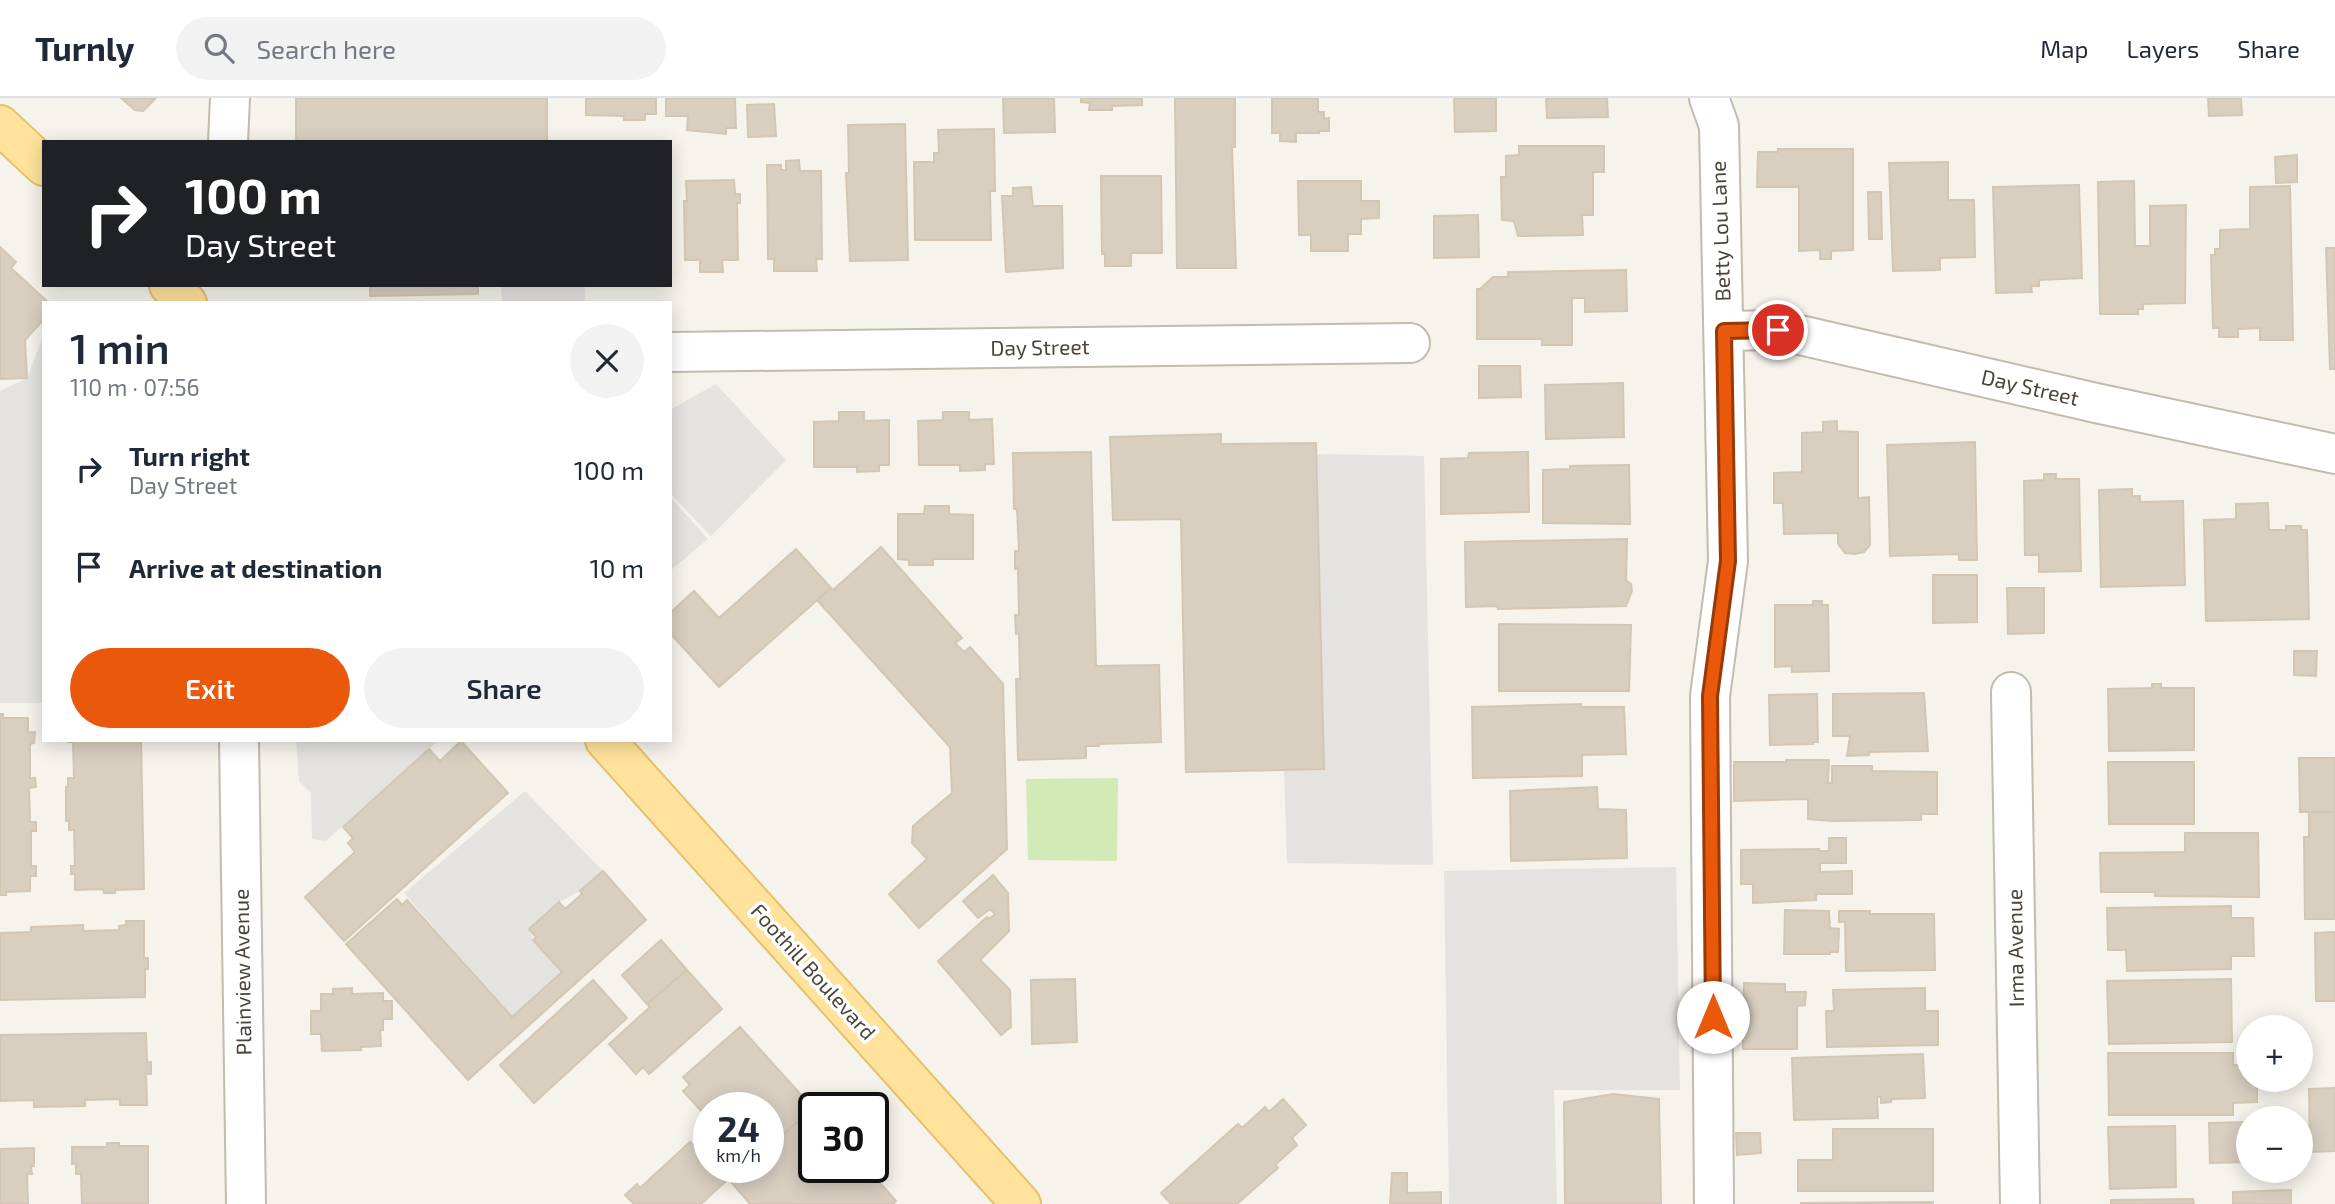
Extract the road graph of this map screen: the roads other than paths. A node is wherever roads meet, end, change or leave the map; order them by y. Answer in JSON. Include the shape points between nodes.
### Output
{"nodes":[{"id":1,"x":230,"y":98,"type":"edge"},
{"id":2,"x":1709,"y":98,"type":"edge"},
{"id":3,"x":0,"y":125,"type":"edge"},
{"id":4,"x":228,"y":140,"type":"edge"},
{"id":5,"x":42,"y":164,"type":"edge"},
{"id":6,"x":171,"y":287,"type":"edge"},
{"id":7,"x":185,"y":301,"type":"edge"},
{"id":8,"x":1724,"y":331,"type":"junction"},
{"id":9,"x":1410,"y":343,"type":"dead end"},
{"id":10,"x":672,"y":352,"type":"edge"},
{"id":11,"x":2335,"y":454,"type":"edge"},
{"id":12,"x":2011,"y":692,"type":"dead end"},
{"id":13,"x":239,"y":742,"type":"edge"},
{"id":14,"x":606,"y":742,"type":"edge"},
{"id":15,"x":246,"y":1204,"type":"edge"},
{"id":16,"x":1021,"y":1204,"type":"edge"},
{"id":17,"x":1714,"y":1204,"type":"edge"},
{"id":18,"x":2020,"y":1204,"type":"edge"}],
"edges":[{"from":1,"to":4,"type":"street"},
{"from":2,"to":8,"type":"street","name":"Betty Lou Lane","via":[[1719,126]]},
{"from":3,"to":5,"type":"main road"},
{"from":6,"to":7,"type":"main road"},
{"from":8,"to":11,"type":"street","name":"Day Street","via":[[1778,330]]},
{"from":8,"to":17,"type":"street","name":"Betty Lou Lane","via":[[1728,561],[1710,696]]},
{"from":9,"to":10,"type":"street","name":"Day Street"},
{"from":12,"to":18,"type":"street","name":"Irma Avenue"},
{"from":13,"to":15,"type":"street","name":"Plainview Avenue"},
{"from":14,"to":16,"type":"main road","name":"Foothill Boulevard"}]}
